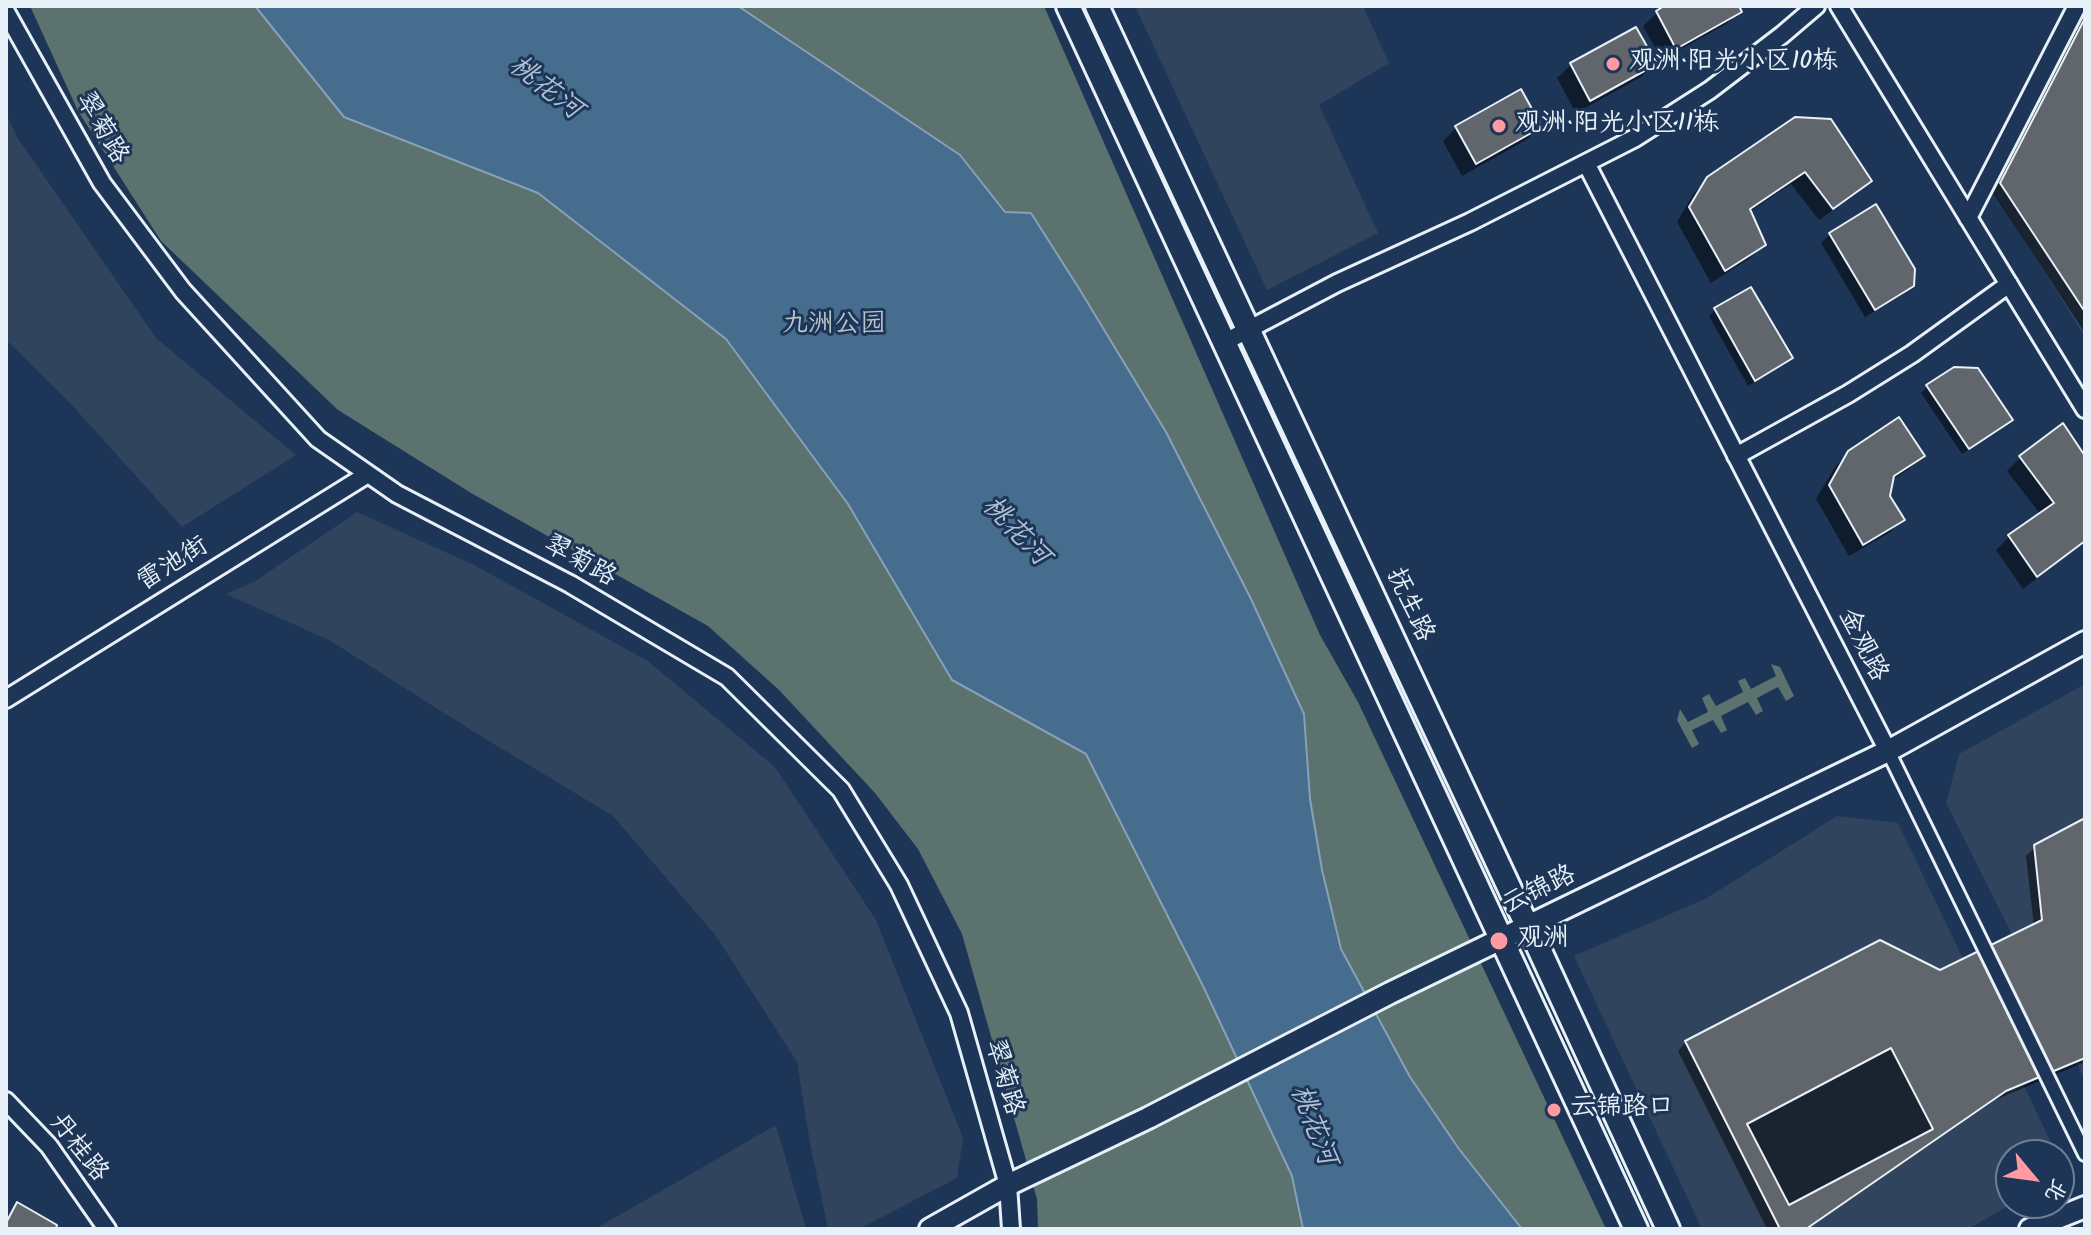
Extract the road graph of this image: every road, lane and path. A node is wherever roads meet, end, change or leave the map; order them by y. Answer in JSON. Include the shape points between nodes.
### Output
{"nodes":[{"id":1,"x":1068,"y":6,"type":"edge"},
{"id":2,"x":1097,"y":6,"type":"edge"},
{"id":3,"x":1816,"y":6,"type":"edge"},
{"id":4,"x":1839,"y":6,"type":"edge"},
{"id":5,"x":2077,"y":6,"type":"edge"},
{"id":6,"x":6,"y":12,"type":"edge"},
{"id":7,"x":1586,"y":163,"type":"junction"},
{"id":8,"x":1968,"y":218,"type":"junction"},
{"id":9,"x":2009,"y":284,"type":"junction"},
{"id":10,"x":1249,"y":331,"type":"junction"},
{"id":11,"x":1223,"y":343,"type":"junction"},
{"id":12,"x":2085,"y":409,"type":"edge"},
{"id":13,"x":1736,"y":456,"type":"junction"},
{"id":14,"x":368,"y":474,"type":"junction"},
{"id":15,"x":2085,"y":642,"type":"edge"},
{"id":16,"x":6,"y":699,"type":"edge"},
{"id":17,"x":1888,"y":751,"type":"junction"},
{"id":18,"x":1529,"y":927,"type":"junction"},
{"id":19,"x":1503,"y":939,"type":"junction"},
{"id":20,"x":6,"y":1101,"type":"edge"},
{"id":21,"x":2085,"y":1154,"type":"edge"},
{"id":22,"x":1008,"y":1185,"type":"junction"},
{"id":23,"x":2085,"y":1207,"type":"edge"},
{"id":24,"x":107,"y":1229,"type":"edge"},
{"id":25,"x":930,"y":1229,"type":"edge"},
{"id":26,"x":1011,"y":1229,"type":"edge"},
{"id":27,"x":1636,"y":1229,"type":"edge"},
{"id":28,"x":1668,"y":1229,"type":"edge"},
{"id":29,"x":2030,"y":1229,"type":"edge"}],
"edges":[{"from":1,"to":11,"type":"main road"},
{"from":2,"to":10,"type":"main road","name":"抚生路"},
{"from":3,"to":7,"type":"street","via":[[1710,90]]},
{"from":4,"to":8,"type":"street"},
{"from":5,"to":8,"type":"street"},
{"from":6,"to":14,"type":"street","name":"翠菊路","via":[[102,183],[183,291],[318,439]]},
{"from":7,"to":10,"type":"street"},
{"from":7,"to":13,"type":"street","name":"金观路"},
{"from":8,"to":9,"type":"street"},
{"from":9,"to":12,"type":"street"},
{"from":9,"to":13,"type":"street","via":[[1912,354]]},
{"from":10,"to":11,"type":"street"},
{"from":10,"to":18,"type":"main road","name":"抚生路"},
{"from":11,"to":19,"type":"main road"},
{"from":13,"to":17,"type":"street","name":"金观路"},
{"from":14,"to":16,"type":"street","name":"雷池街"},
{"from":14,"to":22,"type":"street","name":"翠菊路","via":[[727,677],[841,790],[899,885],[959,1013]]},
{"from":15,"to":17,"type":"street","name":"云锦路"},
{"from":17,"to":18,"type":"street","name":"云锦路"},
{"from":17,"to":21,"type":"street","name":"金观路"},
{"from":18,"to":19,"type":"street","name":"云锦路"},
{"from":18,"to":28,"type":"main road","name":"抚生路"},
{"from":19,"to":22,"type":"street","name":"云锦路"},
{"from":19,"to":27,"type":"main road"},
{"from":20,"to":24,"type":"street","name":"丹桂路","via":[[49,1146]]},
{"from":22,"to":25,"type":"street","name":"云锦路"},
{"from":22,"to":26,"type":"street","name":"翠菊路"},
{"from":23,"to":29,"type":"street"}]}
